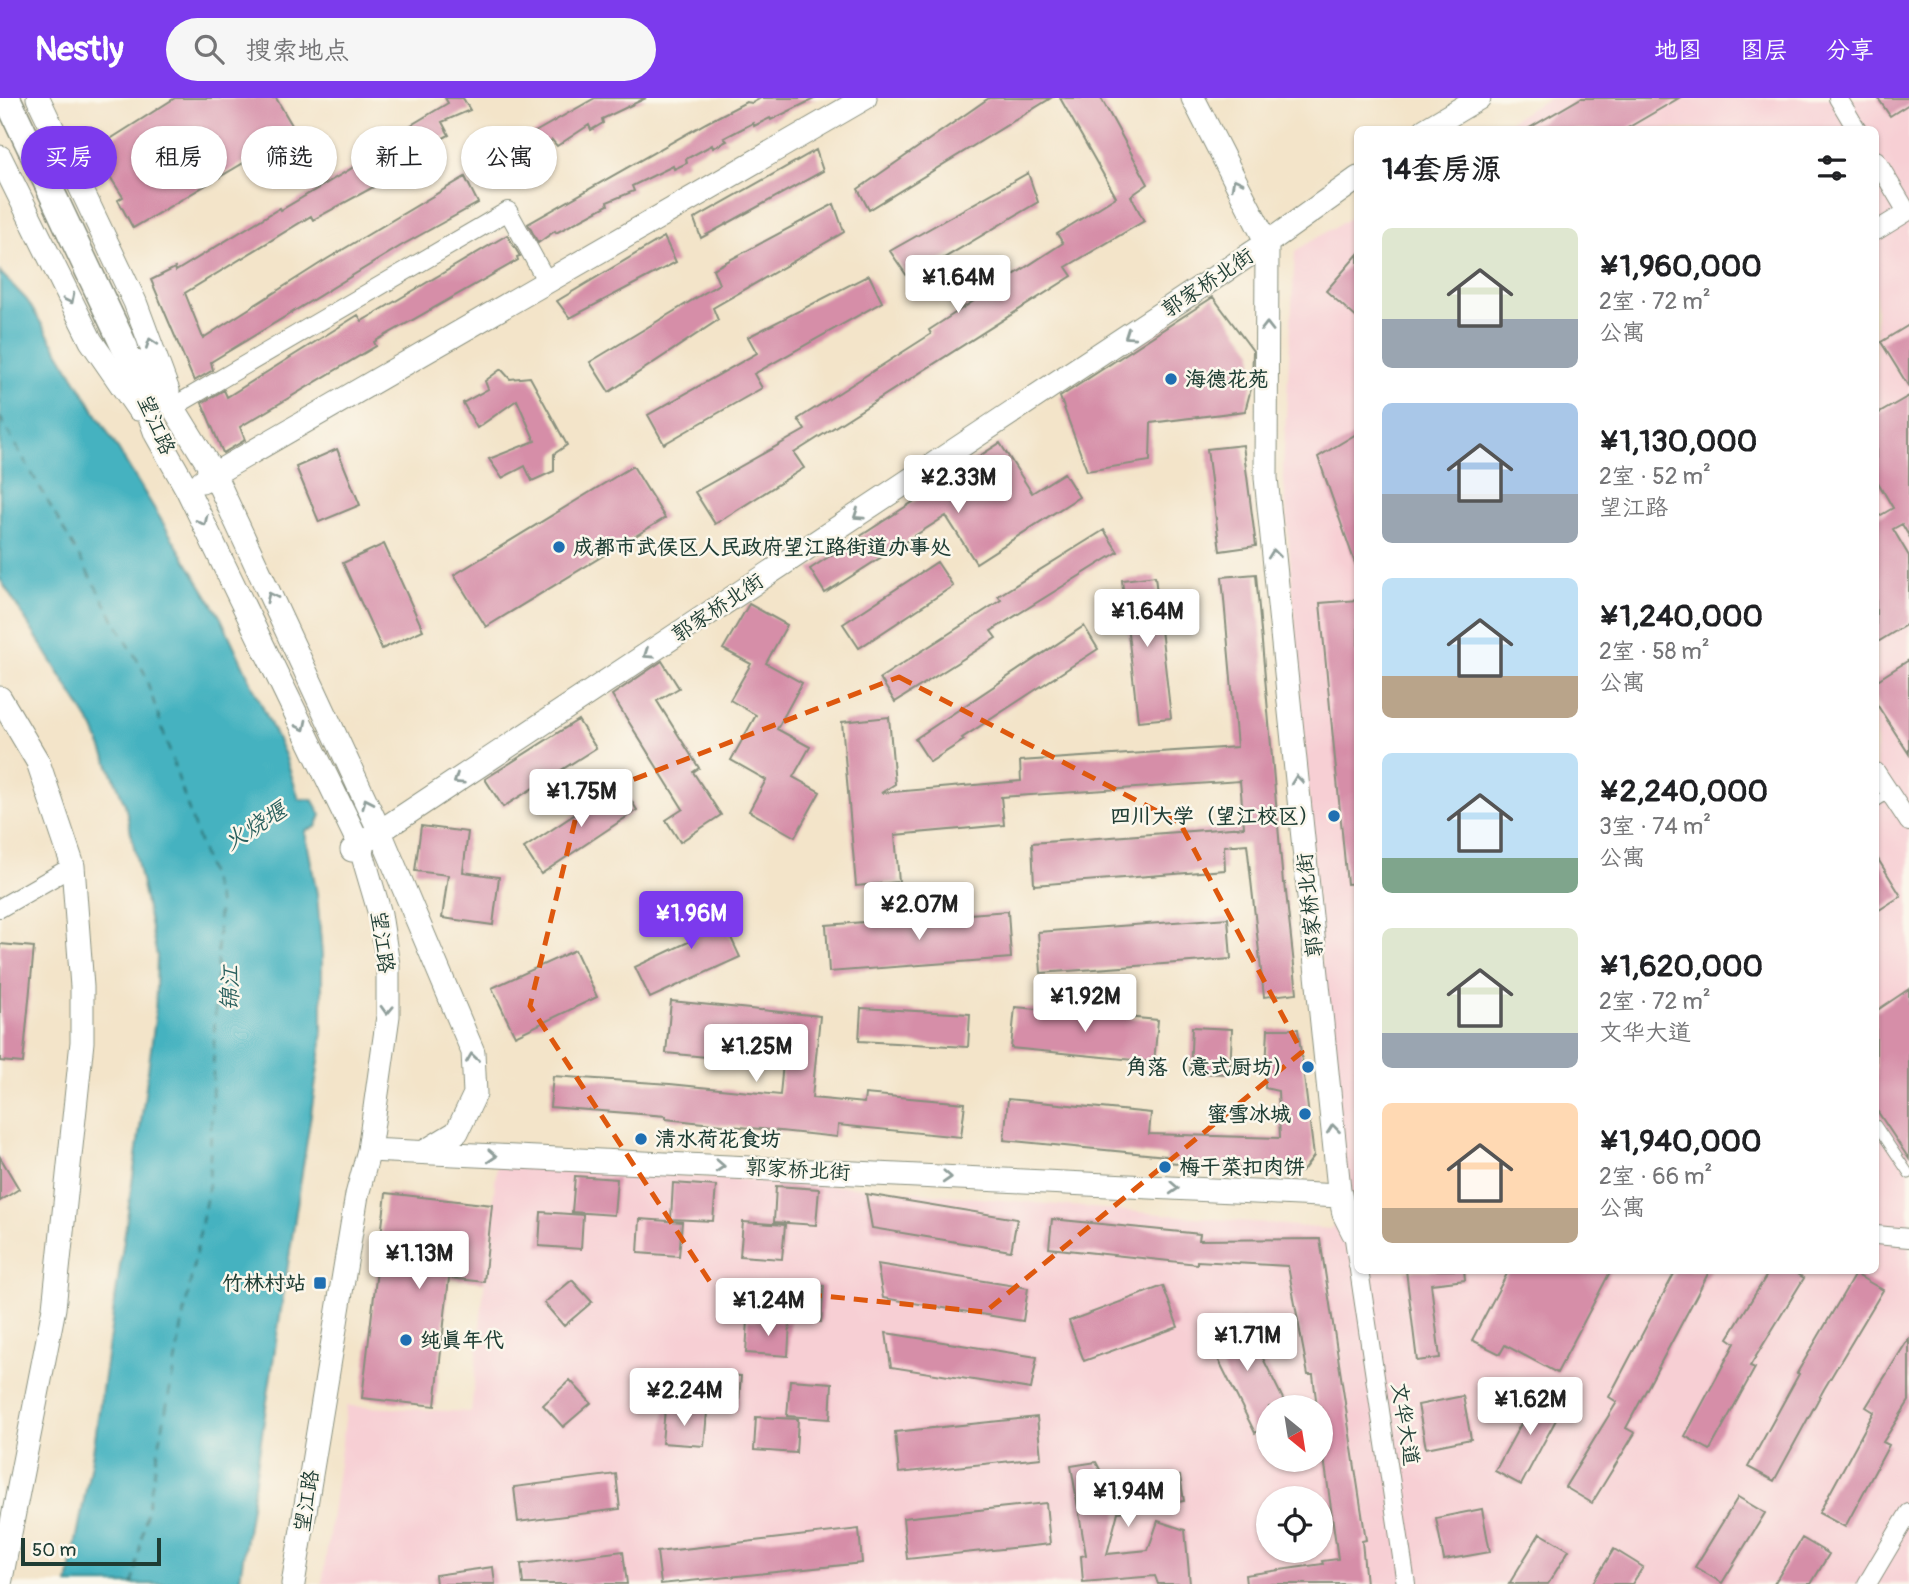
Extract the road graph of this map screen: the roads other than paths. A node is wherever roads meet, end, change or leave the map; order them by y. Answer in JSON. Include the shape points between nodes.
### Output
{"nodes":[{"id":1,"x":7,"y":98,"type":"edge"},
{"id":2,"x":38,"y":98,"type":"edge"},
{"id":3,"x":865,"y":98,"type":"edge"},
{"id":4,"x":1193,"y":98,"type":"edge"},
{"id":5,"x":1479,"y":98,"type":"edge"},
{"id":6,"x":1838,"y":98,"type":"edge"},
{"id":7,"x":1432,"y":126,"type":"edge"},
{"id":8,"x":1855,"y":126,"type":"edge"},
{"id":9,"x":0,"y":157,"type":"edge"},
{"id":10,"x":1879,"y":165,"type":"edge"},
{"id":11,"x":1354,"y":181,"type":"edge"},
{"id":12,"x":1879,"y":230,"type":"edge"},
{"id":13,"x":1268,"y":243,"type":"junction"},
{"id":14,"x":547,"y":282,"type":"junction"},
{"id":15,"x":125,"y":348,"type":"junction"},
{"id":16,"x":173,"y":407,"type":"junction"},
{"id":17,"x":156,"y":434,"type":"junction"},
{"id":18,"x":214,"y":474,"type":"junction"},
{"id":19,"x":183,"y":492,"type":"junction"},
{"id":20,"x":0,"y":698,"type":"edge"},
{"id":21,"x":1883,"y":798,"type":"edge"},
{"id":22,"x":1909,"y":822,"type":"edge"},
{"id":23,"x":380,"y":832,"type":"junction"},
{"id":24,"x":356,"y":848,"type":"junction"},
{"id":25,"x":73,"y":866,"type":"junction"},
{"id":26,"x":0,"y":908,"type":"edge"},
{"id":27,"x":1879,"y":1129,"type":"edge"},
{"id":28,"x":369,"y":1150,"type":"junction"},
{"id":29,"x":424,"y":1152,"type":"junction"},
{"id":30,"x":1909,"y":1174,"type":"edge"},
{"id":31,"x":1349,"y":1214,"type":"edge"},
{"id":32,"x":1879,"y":1235,"type":"edge"},
{"id":33,"x":1909,"y":1238,"type":"edge"},
{"id":34,"x":1354,"y":1244,"type":"edge"},
{"id":35,"x":1359,"y":1274,"type":"edge"},
{"id":36,"x":1909,"y":1513,"type":"edge"},
{"id":37,"x":0,"y":1584,"type":"edge"},
{"id":38,"x":293,"y":1584,"type":"edge"},
{"id":39,"x":1406,"y":1584,"type":"edge"},
{"id":40,"x":1867,"y":1584,"type":"edge"}],
"edges":[{"from":1,"to":15,"type":"main road","name":"望江路"},
{"from":16,"to":2,"type":"street","one_way":true,"via":[[135,302]]},
{"from":3,"to":14,"type":"street"},
{"from":13,"to":4,"type":"street","one_way":true},
{"from":5,"to":7,"type":"street"},
{"from":6,"to":8,"type":"street"},
{"from":9,"to":17,"type":"street","one_way":true,"via":[[91,341]]},
{"from":10,"to":12,"type":"street","via":[[1908,212]]},
{"from":11,"to":13,"type":"street"},
{"from":13,"to":23,"type":"street","name":"郭家桥北街","one_way":true},
{"from":31,"to":13,"type":"street","name":"郭家桥北街","one_way":true,"via":[[1266,478]]},
{"from":14,"to":16,"type":"street","via":[[508,211]]},
{"from":14,"to":18,"type":"street"},
{"from":15,"to":16,"type":"street","name":"望江路"},
{"from":15,"to":17,"type":"street","name":"望江路"},
{"from":16,"to":18,"type":"street","name":"望江路"},
{"from":17,"to":19,"type":"street","name":"望江路"},
{"from":18,"to":19,"type":"street"},
{"from":23,"to":18,"type":"street","name":"望江路","one_way":true},
{"from":19,"to":24,"type":"street","name":"望江路","one_way":true},
{"from":20,"to":25,"type":"street","via":[[38,762]]},
{"from":21,"to":22,"type":"street"},
{"from":23,"to":24,"type":"street","name":"郭家桥北街"},
{"from":29,"to":23,"type":"street","name":"望江路","one_way":true,"via":[[457,1132],[475,1094],[473,1052]]},
{"from":24,"to":28,"type":"street","name":"望江路","one_way":true,"via":[[380,914],[388,965],[388,1016]]},
{"from":25,"to":26,"type":"street"},
{"from":25,"to":37,"type":"street","via":[[82,987],[79,1069],[54,1308]]},
{"from":27,"to":30,"type":"lane"},
{"from":28,"to":29,"type":"street","name":"郭家桥北街"},
{"from":28,"to":38,"type":"street","name":"望江路"},
{"from":29,"to":31,"type":"street","name":"郭家桥北街","one_way":true},
{"from":31,"to":34,"type":"street","name":"文华大道"},
{"from":32,"to":33,"type":"street"},
{"from":35,"to":39,"type":"street","name":"文华大道"},
{"from":36,"to":40,"type":"street"}]}
